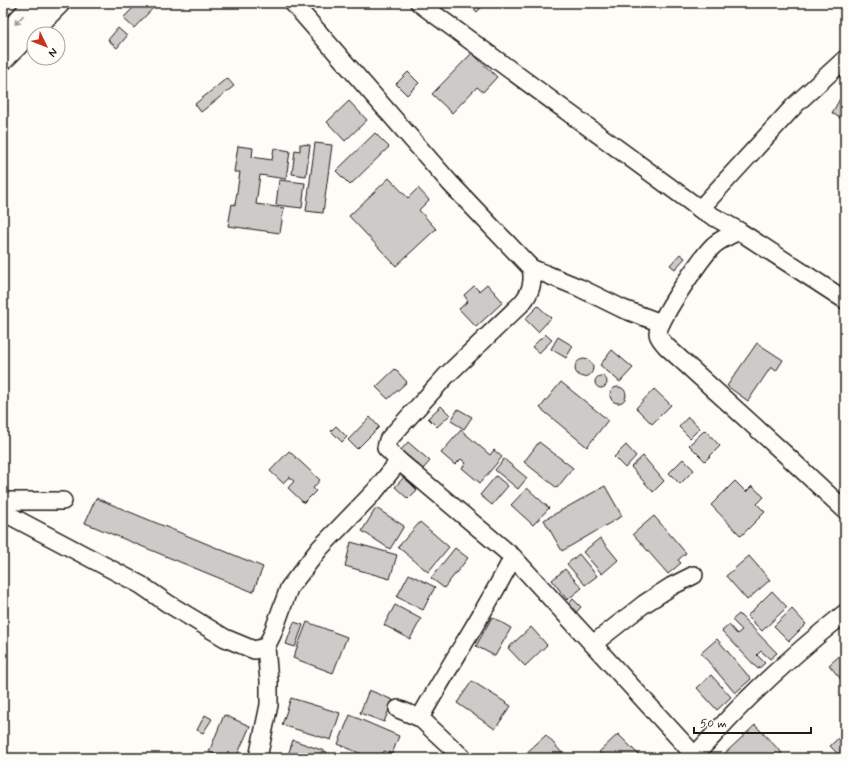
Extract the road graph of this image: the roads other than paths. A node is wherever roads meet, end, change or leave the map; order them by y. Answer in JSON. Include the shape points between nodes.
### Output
{"nodes":[{"id":1,"x":35,"y":3,"type":"edge"},
{"id":2,"x":59,"y":3,"type":"edge"},
{"id":3,"x":293,"y":3,"type":"edge"},
{"id":4,"x":419,"y":3,"type":"edge"},
{"id":5,"x":3,"y":38,"type":"edge"},
{"id":6,"x":3,"y":59,"type":"edge"},
{"id":7,"x":845,"y":59,"type":"edge"},
{"id":8,"x":700,"y":209,"type":"junction"},
{"id":9,"x":739,"y":231,"type":"junction"},
{"id":10,"x":531,"y":268,"type":"junction"},
{"id":11,"x":845,"y":300,"type":"edge"},
{"id":12,"x":661,"y":323,"type":"junction"},
{"id":13,"x":399,"y":461,"type":"junction"},
{"id":14,"x":3,"y":501,"type":"edge"},
{"id":15,"x":63,"y":501,"type":"dead end"},
{"id":16,"x":845,"y":510,"type":"edge"},
{"id":17,"x":3,"y":512,"type":"edge"},
{"id":18,"x":513,"y":557,"type":"junction"},
{"id":19,"x":694,"y":575,"type":"dead end"},
{"id":20,"x":845,"y":613,"type":"edge"},
{"id":21,"x":594,"y":644,"type":"junction"},
{"id":22,"x":266,"y":647,"type":"junction"},
{"id":23,"x":398,"y":709,"type":"dead end"},
{"id":24,"x":420,"y":718,"type":"junction"},
{"id":25,"x":696,"y":757,"type":"edge"},
{"id":26,"x":258,"y":758,"type":"edge"},
{"id":27,"x":463,"y":758,"type":"edge"}],
"edges":[{"from":1,"to":5,"type":"main road","one_way":true},
{"from":2,"to":6,"type":"main road"},
{"from":3,"to":10,"type":"street","via":[[450,183]]},
{"from":4,"to":8,"type":"street"},
{"from":7,"to":8,"type":"street","via":[[796,104]]},
{"from":8,"to":9,"type":"street"},
{"from":9,"to":11,"type":"street"},
{"from":9,"to":12,"type":"street","via":[[715,244],[705,255]]},
{"from":10,"to":12,"type":"street","via":[[580,288],[623,310]]},
{"from":10,"to":13,"type":"street","via":[[531,290],[522,303],[446,376],[388,440],[386,448]]},
{"from":12,"to":16,"type":"street","via":[[658,335],[666,346]]},
{"from":13,"to":18,"type":"street"},
{"from":13,"to":22,"type":"street","via":[[375,491],[320,548],[289,588]]},
{"from":14,"to":15,"type":"street"},
{"from":17,"to":22,"type":"street","via":[[141,585],[225,638],[254,650]]},
{"from":18,"to":21,"type":"street"},
{"from":18,"to":24,"type":"street","via":[[496,591]]},
{"from":19,"to":21,"type":"street","via":[[644,604]]},
{"from":20,"to":25,"type":"street","via":[[769,679],[727,720]]},
{"from":21,"to":25,"type":"street"},
{"from":22,"to":26,"type":"street","via":[[269,705]]},
{"from":23,"to":24,"type":"street"},
{"from":24,"to":27,"type":"street"}]}
